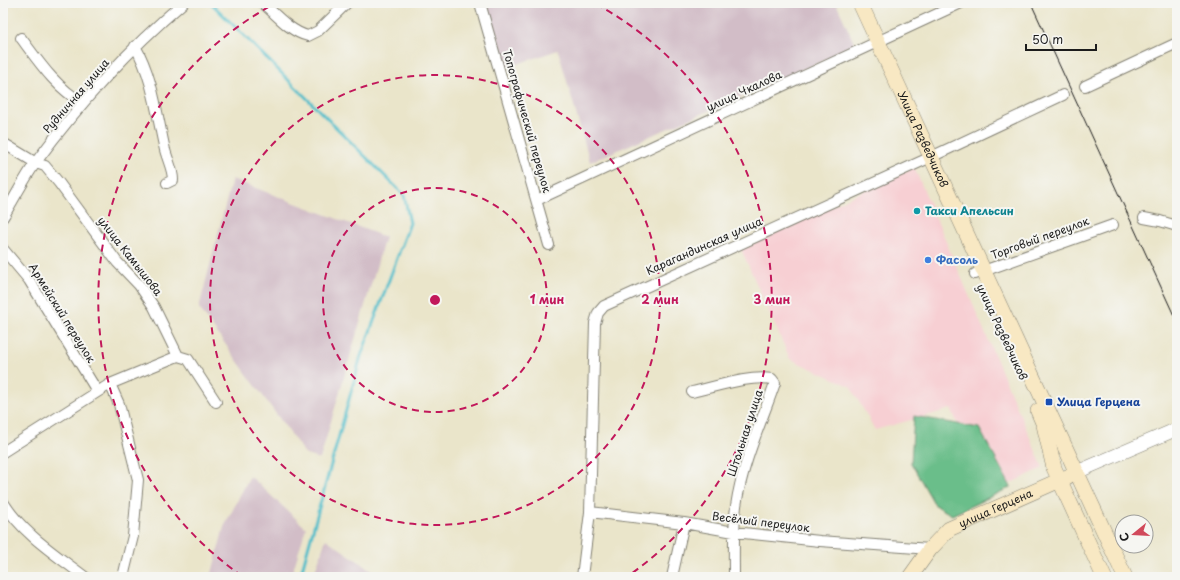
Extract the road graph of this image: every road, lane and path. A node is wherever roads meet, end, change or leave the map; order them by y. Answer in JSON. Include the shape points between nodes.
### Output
{"nodes":[{"id":1,"x":183,"y":3,"type":"edge"},
{"id":2,"x":263,"y":3,"type":"edge"},
{"id":3,"x":346,"y":3,"type":"edge"},
{"id":4,"x":480,"y":3,"type":"edge"},
{"id":5,"x":850,"y":3,"type":"edge"},
{"id":6,"x":860,"y":3,"type":"edge"},
{"id":7,"x":961,"y":3,"type":"edge"},
{"id":8,"x":21,"y":38,"type":"dead end"},
{"id":9,"x":1177,"y":43,"type":"edge"},
{"id":10,"x":873,"y":44,"type":"junction"},
{"id":11,"x":135,"y":46,"type":"junction"},
{"id":12,"x":1085,"y":86,"type":"dead end"},
{"id":13,"x":1063,"y":95,"type":"dead end"},
{"id":14,"x":83,"y":103,"type":"junction"},
{"id":15,"x":3,"y":143,"type":"edge"},
{"id":16,"x":927,"y":159,"type":"junction"},
{"id":17,"x":36,"y":163,"type":"junction"},
{"id":18,"x":167,"y":183,"type":"dead end"},
{"id":19,"x":537,"y":200,"type":"junction"},
{"id":20,"x":3,"y":217,"type":"edge"},
{"id":21,"x":1144,"y":218,"type":"dead end"},
{"id":22,"x":1112,"y":225,"type":"dead end"},
{"id":23,"x":1177,"y":226,"type":"edge"},
{"id":24,"x":548,"y":245,"type":"dead end"},
{"id":25,"x":3,"y":249,"type":"edge"},
{"id":26,"x":979,"y":273,"type":"junction"},
{"id":27,"x":178,"y":356,"type":"junction"},
{"id":28,"x":110,"y":384,"type":"junction"},
{"id":29,"x":97,"y":391,"type":"junction"},
{"id":30,"x":692,"y":392,"type":"dead end"},
{"id":31,"x":216,"y":402,"type":"dead end"},
{"id":32,"x":1177,"y":429,"type":"edge"},
{"id":33,"x":3,"y":452,"type":"edge"},
{"id":34,"x":1077,"y":472,"type":"junction"},
{"id":35,"x":1059,"y":480,"type":"junction"},
{"id":36,"x":3,"y":502,"type":"edge"},
{"id":37,"x":590,"y":512,"type":"junction"},
{"id":38,"x":684,"y":523,"type":"junction"},
{"id":39,"x":734,"y":532,"type":"junction"},
{"id":40,"x":930,"y":549,"type":"junction"},
{"id":41,"x":85,"y":577,"type":"edge"},
{"id":42,"x":123,"y":577,"type":"edge"},
{"id":43,"x":582,"y":577,"type":"edge"},
{"id":44,"x":672,"y":577,"type":"edge"},
{"id":45,"x":734,"y":577,"type":"edge"},
{"id":46,"x":910,"y":577,"type":"edge"},
{"id":47,"x":1104,"y":577,"type":"edge"},
{"id":48,"x":1125,"y":577,"type":"edge"}],
"edges":[{"from":1,"to":11,"type":"street","name":"Рудничная улица"},
{"from":2,"to":3,"type":"street","via":[[301,34],[308,36],[318,31]]},
{"from":4,"to":19,"type":"street","name":"Топографический переулок"},
{"from":5,"to":10,"type":"main road","name":"улица Разведчиков"},
{"from":6,"to":10,"type":"main road"},
{"from":7,"to":10,"type":"street","name":"улица Чкалова"},
{"from":8,"to":14,"type":"street","via":[[47,73],[68,94]]},
{"from":9,"to":12,"type":"street"},
{"from":10,"to":16,"type":"main road","name":"улица Разведчиков"},
{"from":10,"to":19,"type":"street","name":"улица Чкалова"},
{"from":11,"to":14,"type":"street","name":"Рудничная улица"},
{"from":11,"to":18,"type":"street","via":[[144,63],[173,174],[173,180]]},
{"from":13,"to":16,"type":"street","name":"Карагандинская улица"},
{"from":14,"to":17,"type":"street","name":"Рудничная улица"},
{"from":15,"to":17,"type":"street","name":"улица Камышова"},
{"from":16,"to":26,"type":"main road","name":"улица Разведчиков"},
{"from":16,"to":37,"type":"street","name":"Карагандинская улица","via":[[604,306],[598,313],[595,323]]},
{"from":17,"to":20,"type":"street","name":"Рудничная улица"},
{"from":17,"to":27,"type":"street","name":"улица Камышова","via":[[45,166],[117,262],[139,285],[154,307]]},
{"from":19,"to":24,"type":"street","name":"Топографический переулок"},
{"from":21,"to":23,"type":"street"},
{"from":22,"to":26,"type":"street","name":"Торговый переулок"},
{"from":25,"to":29,"type":"street","name":"Армейский переулок","via":[[29,280]]},
{"from":26,"to":34,"type":"main road","name":"Улица Разведчиков"},
{"from":26,"to":35,"type":"main road","name":"улица Разведчиков","via":[[1040,414],[1050,457]]},
{"from":27,"to":28,"type":"street"},
{"from":27,"to":31,"type":"street","name":"улица Камышова","via":[[188,359]]},
{"from":28,"to":29,"type":"street"},
{"from":28,"to":42,"type":"street","via":[[119,404],[138,480],[133,536]]},
{"from":29,"to":33,"type":"street"},
{"from":30,"to":39,"type":"street","name":"Штольная улица","via":[[744,380],[766,378],[772,379],[775,383],[742,481],[736,506]]},
{"from":32,"to":34,"type":"street"},
{"from":34,"to":35,"type":"main road","name":"улица Герцена"},
{"from":34,"to":48,"type":"main road"},
{"from":35,"to":40,"type":"main road","name":"улица Герцена","via":[[950,529]]},
{"from":35,"to":47,"type":"main road","name":"улица Разведчиков"},
{"from":36,"to":41,"type":"street","via":[[13,518]]},
{"from":37,"to":38,"type":"street","name":"Весёлый переулок"},
{"from":37,"to":43,"type":"street","name":"Карагандинская улица"},
{"from":38,"to":39,"type":"street","name":"Весёлый переулок"},
{"from":38,"to":44,"type":"street"},
{"from":39,"to":40,"type":"street","name":"Весёлый переулок"},
{"from":39,"to":45,"type":"street","name":"Штольная улица"},
{"from":40,"to":46,"type":"main road","name":"улица Герцена"}]}
